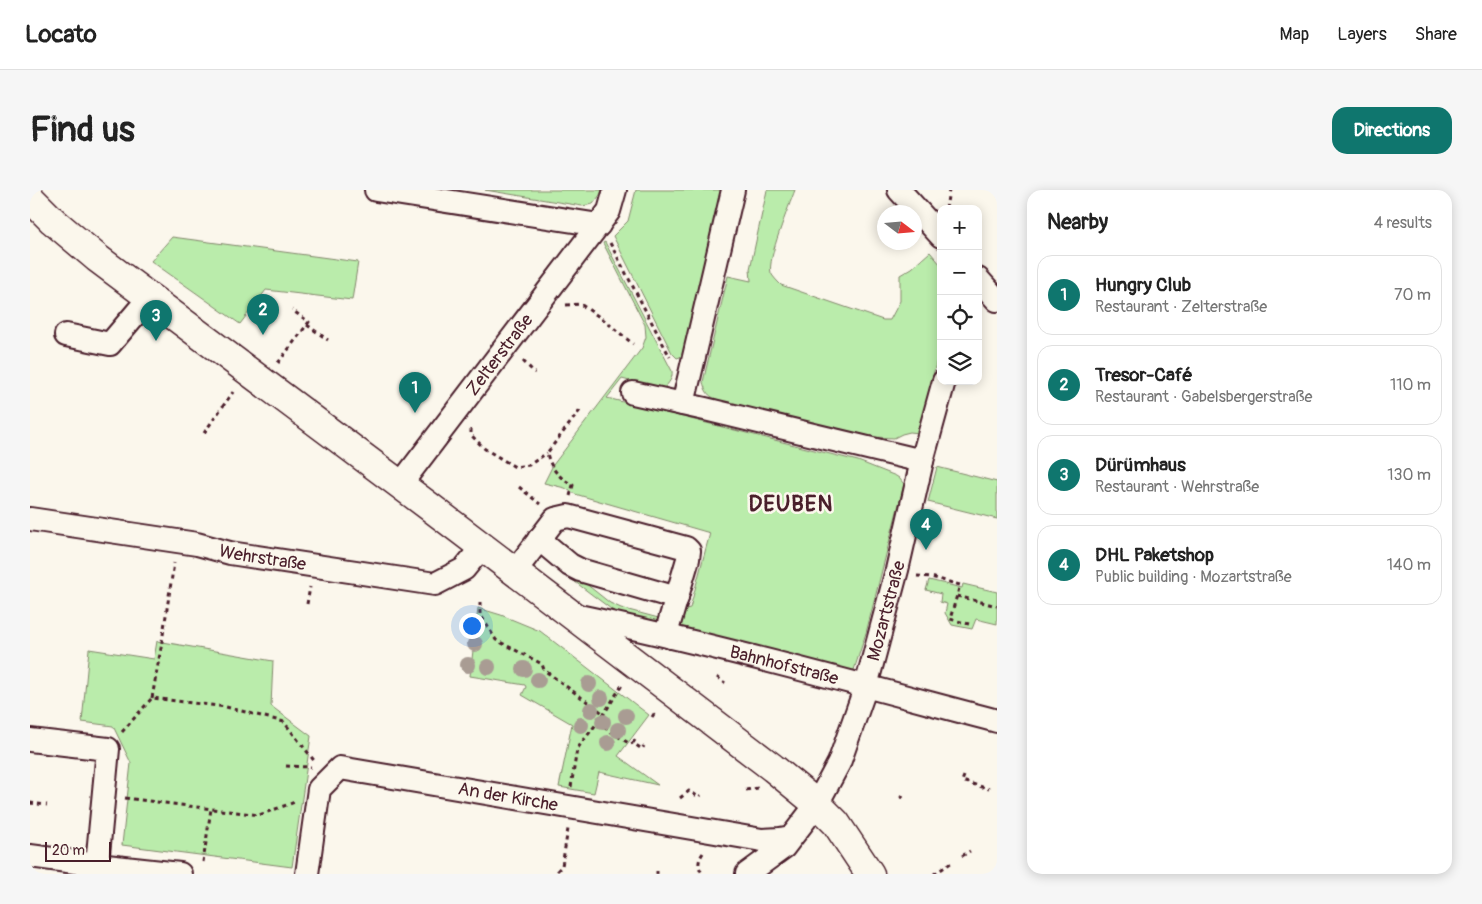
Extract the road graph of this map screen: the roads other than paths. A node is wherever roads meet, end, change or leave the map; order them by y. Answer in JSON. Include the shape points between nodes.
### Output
{"nodes":[{"id":1,"x":376,"y":190,"type":"edge"},
{"id":2,"x":615,"y":190,"type":"edge"},
{"id":3,"x":733,"y":190,"type":"edge"},
{"id":4,"x":899,"y":190,"type":"edge"},
{"id":5,"x":30,"y":198,"type":"edge"},
{"id":6,"x":599,"y":224,"type":"junction"},
{"id":7,"x":937,"y":232,"type":"edge"},
{"id":8,"x":982,"y":285,"type":"edge"},
{"id":9,"x":149,"y":298,"type":"junction"},
{"id":10,"x":997,"y":300,"type":"edge"},
{"id":11,"x":66,"y":335,"type":"dead end"},
{"id":12,"x":943,"y":385,"type":"edge"},
{"id":13,"x":633,"y":393,"type":"dead end"},
{"id":14,"x":685,"y":396,"type":"junction"},
{"id":15,"x":922,"y":461,"type":"junction"},
{"id":16,"x":400,"y":485,"type":"junction"},
{"id":17,"x":30,"y":518,"type":"edge"},
{"id":18,"x":539,"y":539,"type":"junction"},
{"id":19,"x":482,"y":547,"type":"junction"},
{"id":20,"x":515,"y":571,"type":"junction"},
{"id":21,"x":677,"y":598,"type":"junction"},
{"id":22,"x":572,"y":615,"type":"junction"},
{"id":23,"x":671,"y":637,"type":"junction"},
{"id":24,"x":866,"y":686,"type":"junction"},
{"id":25,"x":997,"y":721,"type":"edge"},
{"id":26,"x":30,"y":740,"type":"edge"},
{"id":27,"x":817,"y":804,"type":"junction"},
{"id":28,"x":736,"y":836,"type":"junction"},
{"id":29,"x":791,"y":837,"type":"junction"},
{"id":30,"x":30,"y":856,"type":"edge"},
{"id":31,"x":97,"y":865,"type":"junction"},
{"id":32,"x":749,"y":873,"type":"edge"},
{"id":33,"x":180,"y":874,"type":"edge"},
{"id":34,"x":307,"y":874,"type":"edge"},
{"id":35,"x":870,"y":874,"type":"edge"}],
"edges":[{"from":1,"to":6,"type":"street"},
{"from":2,"to":6,"type":"street","name":"Zelterstraße","via":[[609,211]]},
{"from":3,"to":14,"type":"street"},
{"from":4,"to":7,"type":"street"},
{"from":5,"to":9,"type":"main road","via":[[97,258]]},
{"from":6,"to":16,"type":"street","name":"Zelterstraße"},
{"from":8,"to":10,"type":"street"},
{"from":9,"to":11,"type":"street","via":[[110,344]]},
{"from":9,"to":16,"type":"main road"},
{"from":12,"to":15,"type":"street","name":"Mozartstraße"},
{"from":13,"to":14,"type":"street"},
{"from":14,"to":15,"type":"street"},
{"from":15,"to":24,"type":"street","name":"Mozartstraße"},
{"from":16,"to":19,"type":"main road"},
{"from":17,"to":19,"type":"street","name":"Wehrstraße","via":[[435,584],[464,569]]},
{"from":18,"to":20,"type":"street"},
{"from":18,"to":21,"type":"street","via":[[580,570]]},
{"from":18,"to":21,"type":"street","via":[[555,519],[568,516],[686,548],[688,559]]},
{"from":19,"to":20,"type":"main road"},
{"from":20,"to":22,"type":"main road"},
{"from":21,"to":23,"type":"street","via":[[668,628]]},
{"from":22,"to":23,"type":"street","name":"Bahnhofstraße"},
{"from":22,"to":27,"type":"main road"},
{"from":23,"to":24,"type":"street","name":"Bahnhofstraße"},
{"from":24,"to":25,"type":"street","name":"Bahnhofstraße"},
{"from":24,"to":27,"type":"street","name":"Mozartstraße","via":[[839,763]]},
{"from":26,"to":31,"type":"street","via":[[108,750]]},
{"from":27,"to":29,"type":"street","name":"Mozartstraße"},
{"from":27,"to":35,"type":"main road","via":[[836,823]]},
{"from":28,"to":29,"type":"street","name":"An der Kirche","via":[[762,840]]},
{"from":28,"to":32,"type":"street","via":[[748,845],[753,856]]},
{"from":28,"to":34,"type":"street","name":"An der Kirche","via":[[340,768],[319,788]]},
{"from":29,"to":32,"type":"street","name":"Mozartstraße","via":[[784,847]]},
{"from":30,"to":31,"type":"street"},
{"from":31,"to":33,"type":"street"}]}
